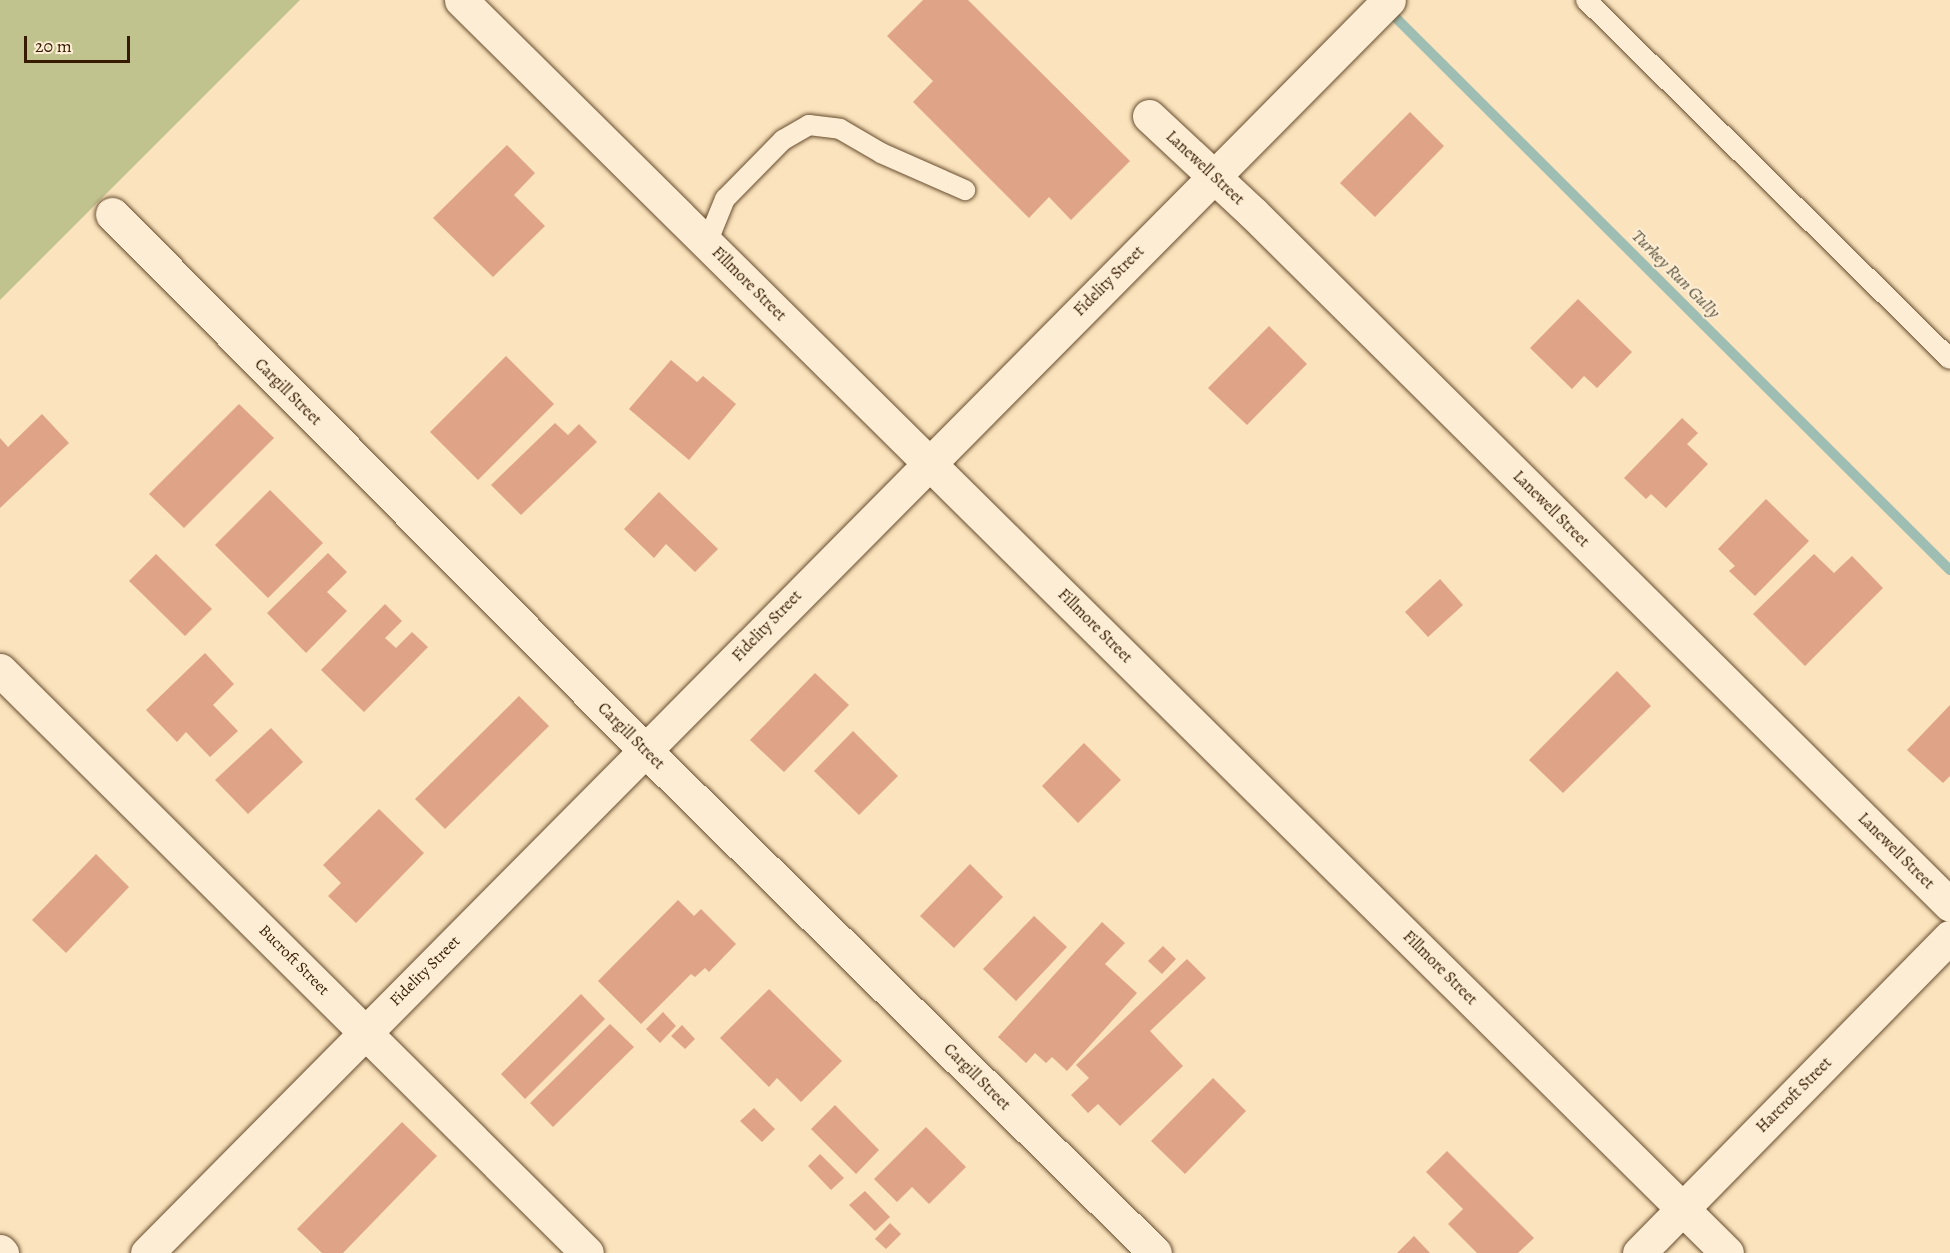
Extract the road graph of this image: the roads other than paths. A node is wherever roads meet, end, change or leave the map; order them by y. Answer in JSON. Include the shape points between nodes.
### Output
{"nodes":[{"id":1,"x":461,"y":0,"type":"edge"},
{"id":2,"x":1389,"y":0,"type":"edge"},
{"id":3,"x":1586,"y":0,"type":"edge"},
{"id":4,"x":1149,"y":116,"type":"dead end"},
{"id":5,"x":1214,"y":176,"type":"junction"},
{"id":6,"x":965,"y":190,"type":"dead end"},
{"id":7,"x":112,"y":214,"type":"dead end"},
{"id":8,"x":707,"y":243,"type":"junction"},
{"id":9,"x":1950,"y":359,"type":"edge"},
{"id":10,"x":928,"y":461,"type":"junction"},
{"id":11,"x":0,"y":670,"type":"edge"},
{"id":12,"x":645,"y":750,"type":"junction"},
{"id":13,"x":1950,"y":905,"type":"edge"},
{"id":14,"x":1950,"y":938,"type":"edge"},
{"id":15,"x":365,"y":1030,"type":"junction"},
{"id":16,"x":1682,"y":1207,"type":"junction"},
{"id":17,"x":147,"y":1253,"type":"edge"},
{"id":18,"x":587,"y":1253,"type":"edge"},
{"id":19,"x":1155,"y":1253,"type":"edge"},
{"id":20,"x":1639,"y":1253,"type":"edge"},
{"id":21,"x":1727,"y":1253,"type":"edge"}],
"edges":[{"from":1,"to":8,"type":"street","name":"Fillmore Street"},
{"from":2,"to":5,"type":"street","name":"Fidelity Street"},
{"from":3,"to":9,"type":"lane"},
{"from":4,"to":5,"type":"street","name":"Lanewell Street"},
{"from":5,"to":10,"type":"street","name":"Fidelity Street"},
{"from":5,"to":13,"type":"street","name":"Lanewell Street"},
{"from":6,"to":8,"type":"lane","via":[[880,153],[840,129],[809,125],[783,140],[725,199]]},
{"from":7,"to":12,"type":"street","name":"Cargill Street"},
{"from":8,"to":10,"type":"street","name":"Fillmore Street"},
{"from":10,"to":12,"type":"street","name":"Fidelity Street"},
{"from":10,"to":16,"type":"street","name":"Fillmore Street"},
{"from":11,"to":15,"type":"street","name":"Bucroft Street"},
{"from":12,"to":15,"type":"street","name":"Fidelity Street"},
{"from":12,"to":19,"type":"street","name":"Cargill Street"},
{"from":14,"to":16,"type":"street","name":"Harcroft Street"},
{"from":15,"to":17,"type":"street","name":"Fidelity Street"},
{"from":15,"to":18,"type":"street","name":"Bucroft Street"},
{"from":16,"to":20,"type":"street","name":"Harcroft Street"},
{"from":16,"to":21,"type":"street","name":"Fillmore Street"}]}
